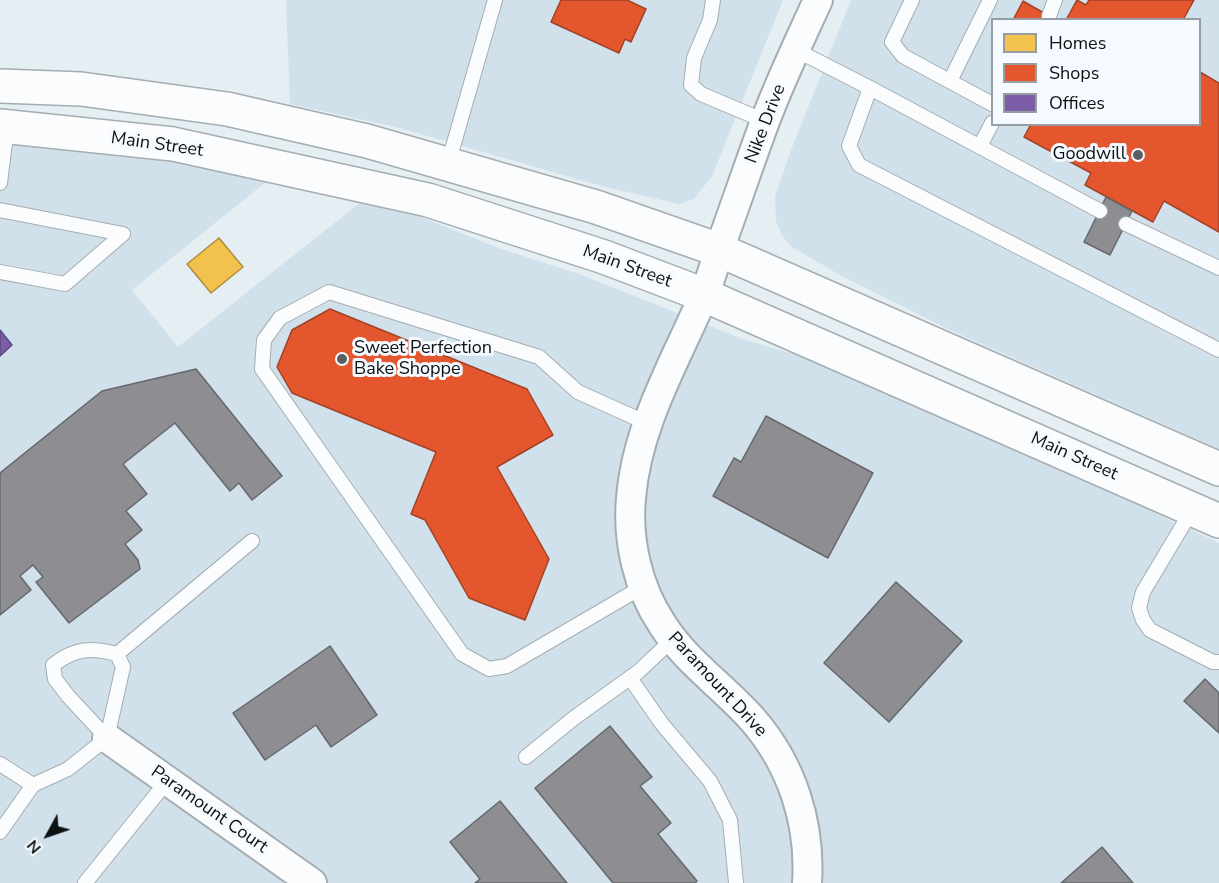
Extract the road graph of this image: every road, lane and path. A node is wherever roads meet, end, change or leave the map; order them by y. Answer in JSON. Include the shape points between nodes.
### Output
{"nodes":[{"id":1,"x":495,"y":0,"type":"edge"},
{"id":2,"x":713,"y":0,"type":"edge"},
{"id":3,"x":818,"y":0,"type":"edge"},
{"id":4,"x":912,"y":0,"type":"edge"},
{"id":5,"x":990,"y":0,"type":"edge"},
{"id":6,"x":1055,"y":0,"type":"edge"},
{"id":7,"x":1049,"y":16,"type":"dead end"},
{"id":8,"x":796,"y":50,"type":"junction"},
{"id":9,"x":950,"y":81,"type":"junction"},
{"id":10,"x":0,"y":86,"type":"edge"},
{"id":11,"x":870,"y":88,"type":"junction"},
{"id":12,"x":991,"y":103,"type":"edge"},
{"id":13,"x":765,"y":121,"type":"junction"},
{"id":14,"x":4,"y":126,"type":"edge"},
{"id":15,"x":991,"y":126,"type":"edge"},
{"id":16,"x":980,"y":146,"type":"junction"},
{"id":17,"x":448,"y":164,"type":"junction"},
{"id":18,"x":283,"y":168,"type":"junction"},
{"id":19,"x":0,"y":183,"type":"edge"},
{"id":20,"x":0,"y":210,"type":"edge"},
{"id":21,"x":1100,"y":211,"type":"dead end"},
{"id":22,"x":1126,"y":224,"type":"dead end"},
{"id":23,"x":719,"y":250,"type":"junction"},
{"id":24,"x":1219,"y":268,"type":"edge"},
{"id":25,"x":0,"y":272,"type":"edge"},
{"id":26,"x":704,"y":295,"type":"junction"},
{"id":27,"x":1219,"y":350,"type":"edge"},
{"id":28,"x":647,"y":423,"type":"junction"},
{"id":29,"x":1219,"y":469,"type":"edge"},
{"id":30,"x":1206,"y":515,"type":"edge"},
{"id":31,"x":252,"y":541,"type":"dead end"},
{"id":32,"x":644,"y":586,"type":"junction"},
{"id":33,"x":673,"y":639,"type":"junction"},
{"id":34,"x":117,"y":654,"type":"junction"},
{"id":35,"x":1219,"y":662,"type":"edge"},
{"id":36,"x":630,"y":678,"type":"junction"},
{"id":37,"x":107,"y":738,"type":"junction"},
{"id":38,"x":526,"y":757,"type":"dead end"},
{"id":39,"x":0,"y":764,"type":"edge"},
{"id":40,"x":168,"y":780,"type":"junction"},
{"id":41,"x":33,"y":785,"type":"junction"},
{"id":42,"x":0,"y":832,"type":"edge"},
{"id":43,"x":85,"y":883,"type":"edge"},
{"id":44,"x":312,"y":883,"type":"edge"},
{"id":45,"x":736,"y":883,"type":"edge"},
{"id":46,"x":807,"y":883,"type":"edge"}],
"edges":[{"from":1,"to":17,"type":"lane"},
{"from":2,"to":13,"type":"lane","via":[[710,20],[694,58],[692,85],[700,94]]},
{"from":3,"to":8,"type":"street","name":"Nike Drive"},
{"from":4,"to":9,"type":"lane","via":[[892,42],[903,56]]},
{"from":5,"to":9,"type":"lane"},
{"from":6,"to":7,"type":"lane"},
{"from":8,"to":11,"type":"lane"},
{"from":8,"to":13,"type":"street","name":"Nike Drive"},
{"from":9,"to":12,"type":"lane"},
{"from":10,"to":17,"type":"main road","via":[[81,89],[227,109]]},
{"from":11,"to":16,"type":"lane"},
{"from":11,"to":27,"type":"lane","via":[[849,146],[859,165]]},
{"from":13,"to":23,"type":"street","name":"Nike Drive"},
{"from":14,"to":18,"type":"main road","name":"Main Street","via":[[173,144]]},
{"from":14,"to":19,"type":"lane"},
{"from":15,"to":16,"type":"lane"},
{"from":16,"to":21,"type":"lane"},
{"from":17,"to":18,"type":"main road","via":[[440,174],[426,181],[331,159]]},
{"from":17,"to":23,"type":"main road","via":[[597,207]]},
{"from":18,"to":26,"type":"main road","name":"Main Street","via":[[428,200],[604,257]]},
{"from":20,"to":25,"type":"lane","via":[[123,234],[64,284]]},
{"from":22,"to":24,"type":"lane"},
{"from":23,"to":26,"type":"street","name":"Paramount Drive"},
{"from":23,"to":29,"type":"main road"},
{"from":26,"to":28,"type":"street","name":"Paramount Drive"},
{"from":26,"to":30,"type":"main road","name":"Main Street"},
{"from":28,"to":32,"type":"street","name":"Paramount Drive","via":[[634,475],[629,522]]},
{"from":28,"to":32,"type":"lane","via":[[578,392],[539,357],[330,292],[280,318],[264,340],[262,369],[462,654],[489,669],[507,666]]},
{"from":30,"to":35,"type":"lane","via":[[1143,592],[1139,608],[1150,630]]},
{"from":31,"to":34,"type":"lane"},
{"from":32,"to":33,"type":"street","name":"Paramount Drive"},
{"from":33,"to":36,"type":"lane"},
{"from":33,"to":46,"type":"street","name":"Paramount Drive","via":[[753,720],[778,754],[805,828]]},
{"from":34,"to":37,"type":"lane","via":[[123,667]]},
{"from":34,"to":37,"type":"lane","via":[[95,648],[67,654],[53,665],[55,679]]},
{"from":36,"to":38,"type":"lane"},
{"from":36,"to":45,"type":"lane","via":[[710,782],[730,820]]},
{"from":37,"to":40,"type":"street","name":"Paramount Court"},
{"from":37,"to":41,"type":"lane","via":[[68,769]]},
{"from":39,"to":41,"type":"lane"},
{"from":40,"to":43,"type":"lane"},
{"from":40,"to":44,"type":"street","name":"Paramount Court"},
{"from":41,"to":42,"type":"lane"}]}
